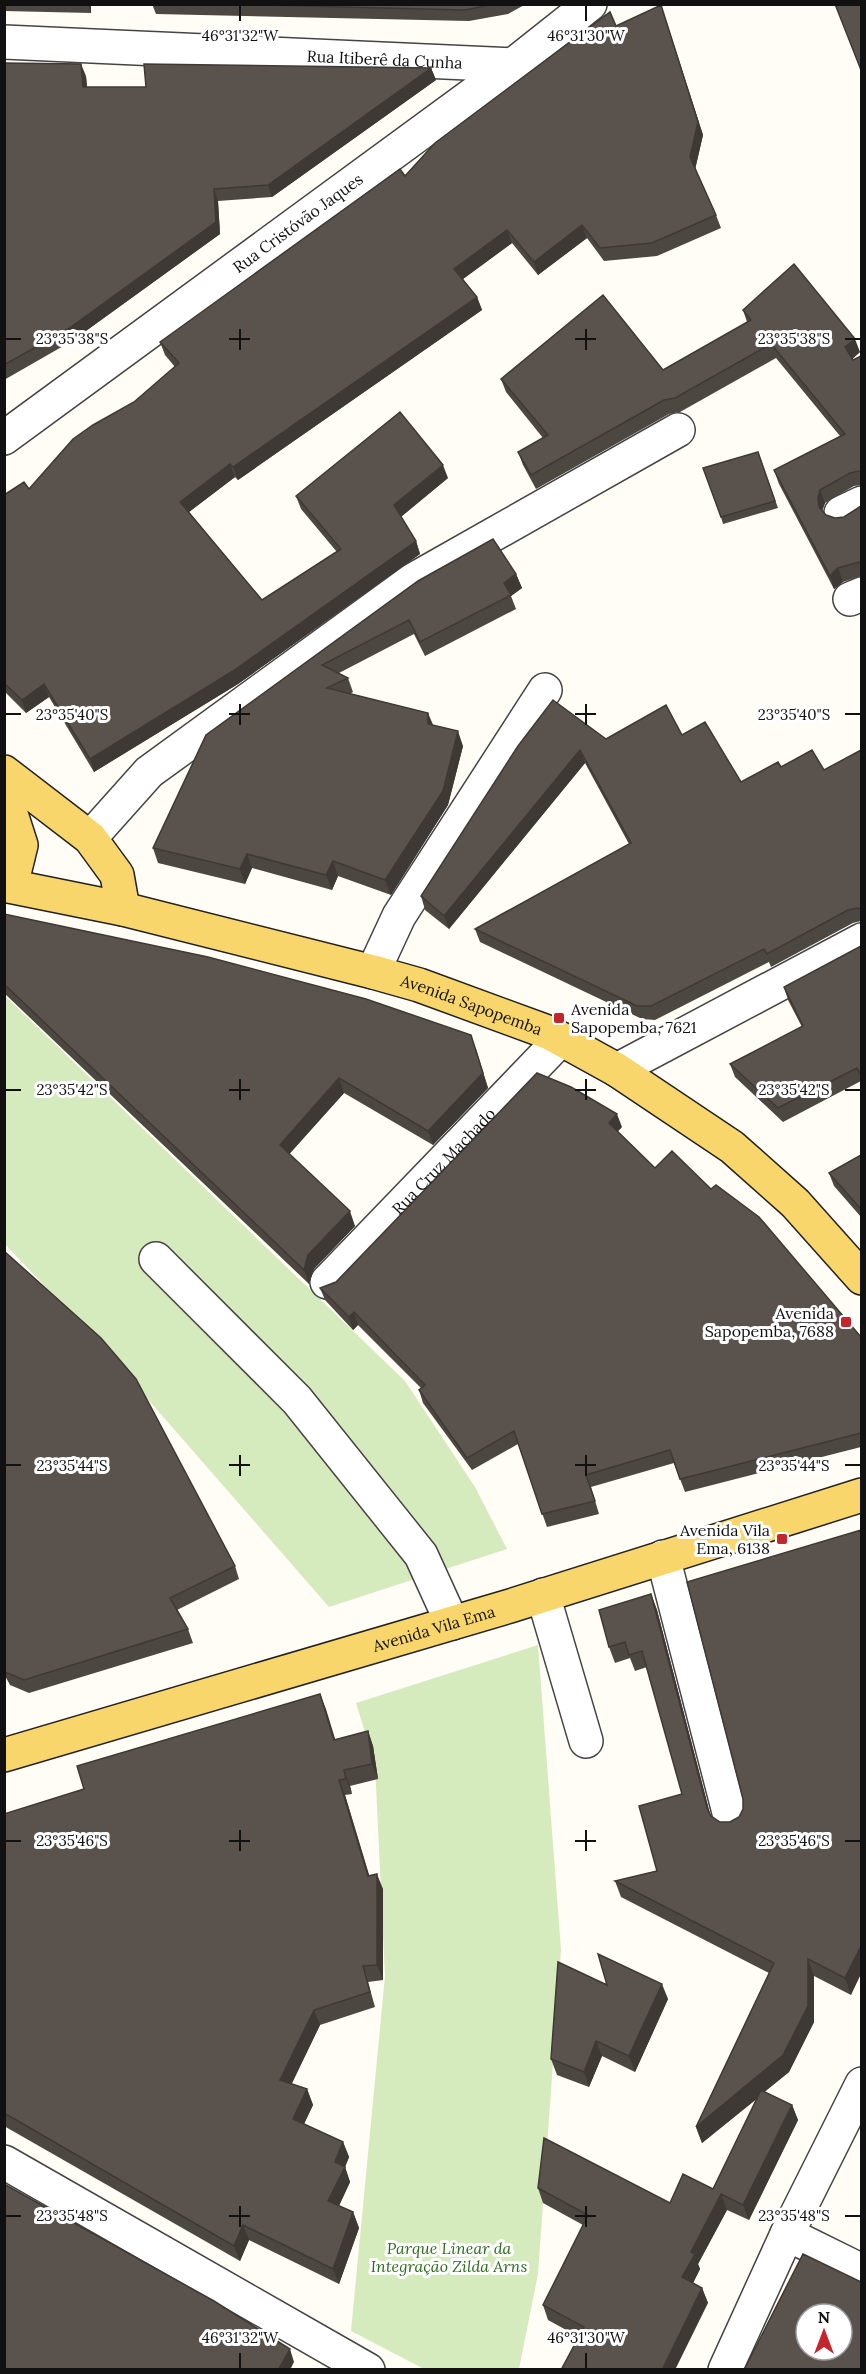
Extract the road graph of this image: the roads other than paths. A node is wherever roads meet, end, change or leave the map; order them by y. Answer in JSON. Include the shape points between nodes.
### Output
{"nodes":[{"id":1,"x":590,"y":4,"type":"edge"},
{"id":2,"x":4,"y":42,"type":"edge"},
{"id":3,"x":513,"y":65,"type":"junction"},
{"id":4,"x":678,"y":430,"type":"dead end"},
{"id":5,"x":4,"y":438,"type":"edge"},
{"id":6,"x":545,"y":690,"type":"dead end"},
{"id":7,"x":4,"y":772,"type":"edge"},
{"id":8,"x":4,"y":792,"type":"edge"},
{"id":9,"x":90,"y":838,"type":"junction"},
{"id":10,"x":8,"y":885,"type":"edge"},
{"id":11,"x":123,"y":909,"type":"junction"},
{"id":12,"x":861,"y":940,"type":"edge"},
{"id":13,"x":373,"y":972,"type":"junction"},
{"id":14,"x":561,"y":1039,"type":"junction"},
{"id":15,"x":617,"y":1070,"type":"junction"},
{"id":16,"x":156,"y":1259,"type":"dead end"},
{"id":17,"x":861,"y":1277,"type":"edge"},
{"id":18,"x":327,"y":1282,"type":"dead end"},
{"id":19,"x":861,"y":1495,"type":"edge"},
{"id":20,"x":663,"y":1557,"type":"junction"},
{"id":21,"x":543,"y":1595,"type":"junction"},
{"id":22,"x":452,"y":1623,"type":"junction"},
{"id":23,"x":586,"y":1741,"type":"dead end"},
{"id":24,"x":8,"y":1748,"type":"edge"},
{"id":25,"x":731,"y":1820,"type":"edge"},
{"id":26,"x":861,"y":2084,"type":"edge"},
{"id":27,"x":4,"y":2162,"type":"edge"},
{"id":28,"x":787,"y":2234,"type":"junction"},
{"id":29,"x":861,"y":2271,"type":"edge"},
{"id":30,"x":368,"y":2370,"type":"edge"},
{"id":31,"x":725,"y":2370,"type":"edge"}],
"edges":[{"from":1,"to":3,"type":"street","name":"Rua Cristóvão Jaques"},
{"from":2,"to":3,"type":"street","name":"Rua Itiberê da Cunha"},
{"from":3,"to":5,"type":"street","name":"Rua Cristóvão Jaques"},
{"from":4,"to":9,"type":"street","via":[[413,580],[148,772]]},
{"from":6,"to":13,"type":"street","via":[[399,916]]},
{"from":7,"to":9,"type":"main road"},
{"from":8,"to":10,"type":"main road","via":[[21,845]]},
{"from":9,"to":11,"type":"main road","via":[[117,875]]},
{"from":10,"to":11,"type":"main road","name":"Avenida Sapopemba"},
{"from":11,"to":13,"type":"main road","name":"Avenida Sapopemba"},
{"from":12,"to":15,"type":"street"},
{"from":13,"to":14,"type":"main road","name":"Avenida Sapopemba","via":[[419,985]]},
{"from":14,"to":15,"type":"main road","name":"Avenida Sapopemba"},
{"from":14,"to":18,"type":"street","name":"Rua Cruz Machado"},
{"from":15,"to":17,"type":"main road","name":"Avenida Sapopemba","via":[[732,1147],[795,1203]]},
{"from":16,"to":22,"type":"street","via":[[297,1400],[421,1555]]},
{"from":19,"to":20,"type":"main road","name":"Avenida Vila Ema"},
{"from":20,"to":21,"type":"main road","name":"Avenida Vila Ema"},
{"from":20,"to":25,"type":"street"},
{"from":21,"to":22,"type":"main road","name":"Avenida Vila Ema"},
{"from":21,"to":23,"type":"street"},
{"from":22,"to":24,"type":"main road","name":"Avenida Vila Ema"},
{"from":26,"to":28,"type":"street"},
{"from":27,"to":30,"type":"street"},
{"from":28,"to":29,"type":"street"},
{"from":28,"to":31,"type":"street"}]}
